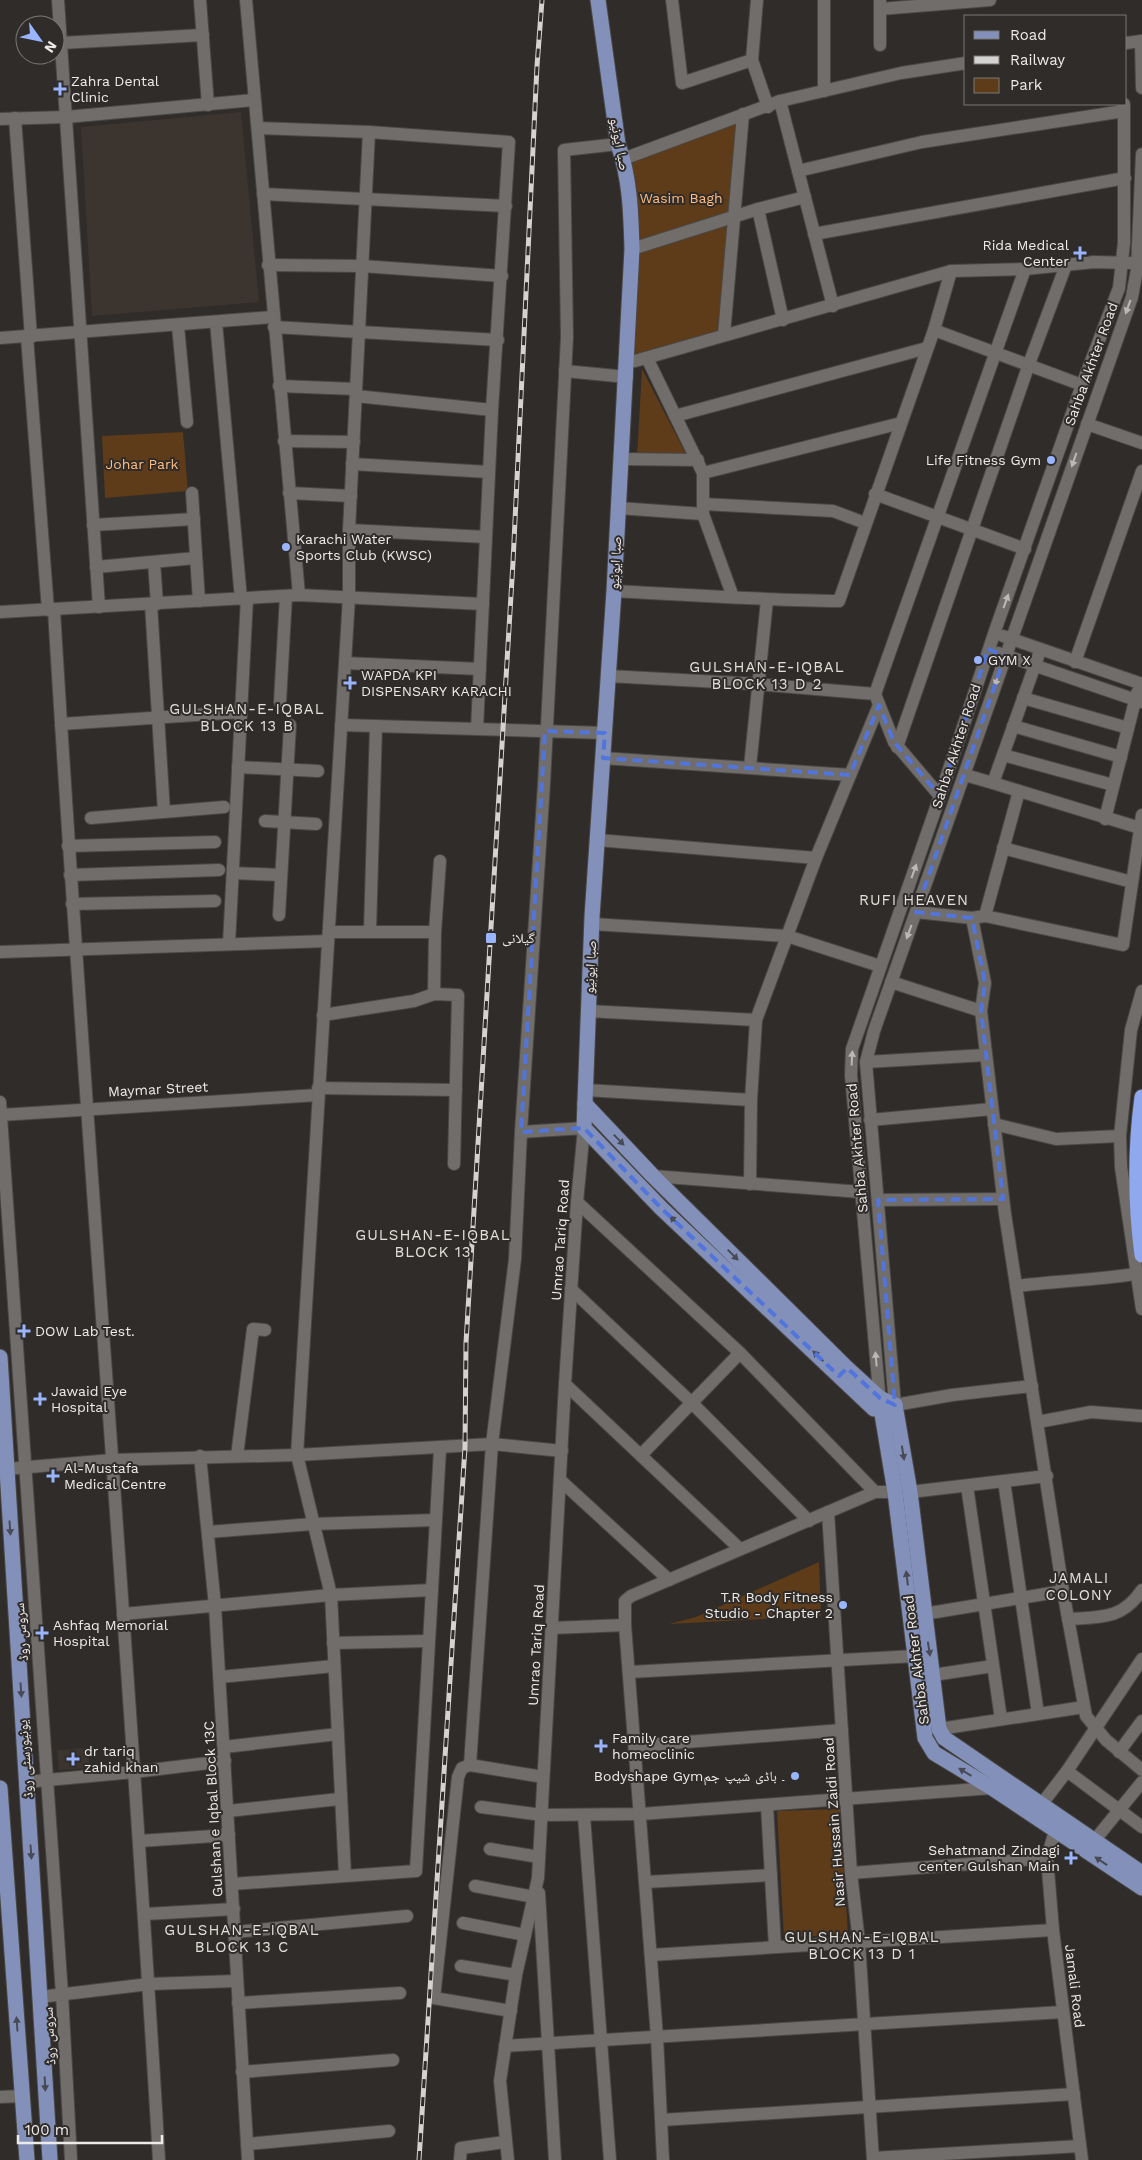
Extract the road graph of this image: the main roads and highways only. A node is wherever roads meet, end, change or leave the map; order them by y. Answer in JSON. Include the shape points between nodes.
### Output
{"nodes":[{"id":1,"x":598,"y":0,"type":"edge"},
{"id":2,"x":586,"y":1097,"type":"junction"},
{"id":3,"x":1142,"y":1097,"type":"edge"},
{"id":4,"x":1142,"y":1254,"type":"edge"},
{"id":5,"x":0,"y":1357,"type":"edge"},
{"id":6,"x":843,"y":1372,"type":"junction"},
{"id":7,"x":902,"y":1492,"type":"junction"},
{"id":8,"x":996,"y":1783,"type":"junction"},
{"id":9,"x":0,"y":1788,"type":"edge"},
{"id":10,"x":1059,"y":1825,"type":"junction"},
{"id":11,"x":1142,"y":1873,"type":"edge"},
{"id":12,"x":1142,"y":1888,"type":"edge"},
{"id":13,"x":27,"y":2160,"type":"edge"},
{"id":14,"x":50,"y":2160,"type":"edge"}],
"edges":[{"from":1,"to":2,"type":"main road","name":"صبا ایونیو","via":[[618,144],[630,203],[632,249],[627,377],[592,924]]},
{"from":2,"to":6,"type":"main road","one_way":true,"via":[[653,1176]]},
{"from":6,"to":2,"type":"main road","name":"صبا ایونیو","one_way":true,"via":[[662,1208],[584,1128]]},
{"from":3,"to":4,"type":"highway","via":[[1137,1215]]},
{"from":5,"to":14,"type":"main road","name":"یونیورسٹی روڈ","one_way":true},
{"from":6,"to":7,"type":"main road","name":"Sahba Akhter Road","via":[[885,1404]]},
{"from":7,"to":8,"type":"main road","name":"Sahba Akhter Road","one_way":true,"via":[[940,1729],[944,1738]]},
{"from":8,"to":7,"type":"main road","name":"Sahba Akhter Road","one_way":true,"via":[[934,1753],[925,1738]]},
{"from":8,"to":10,"type":"main road","name":"Sahba Akhter Road"},
{"from":8,"to":10,"type":"main road","name":"Sahba Akhter Road","via":[[1041,1805]]},
{"from":13,"to":9,"type":"main road","name":"یونیورسٹی روڈ","one_way":true},
{"from":10,"to":11,"type":"main road","name":"Sahba Akhter Road","via":[[1094,1841]]},
{"from":12,"to":10,"type":"main road","name":"Sahba Akhter Road","one_way":true}]}
